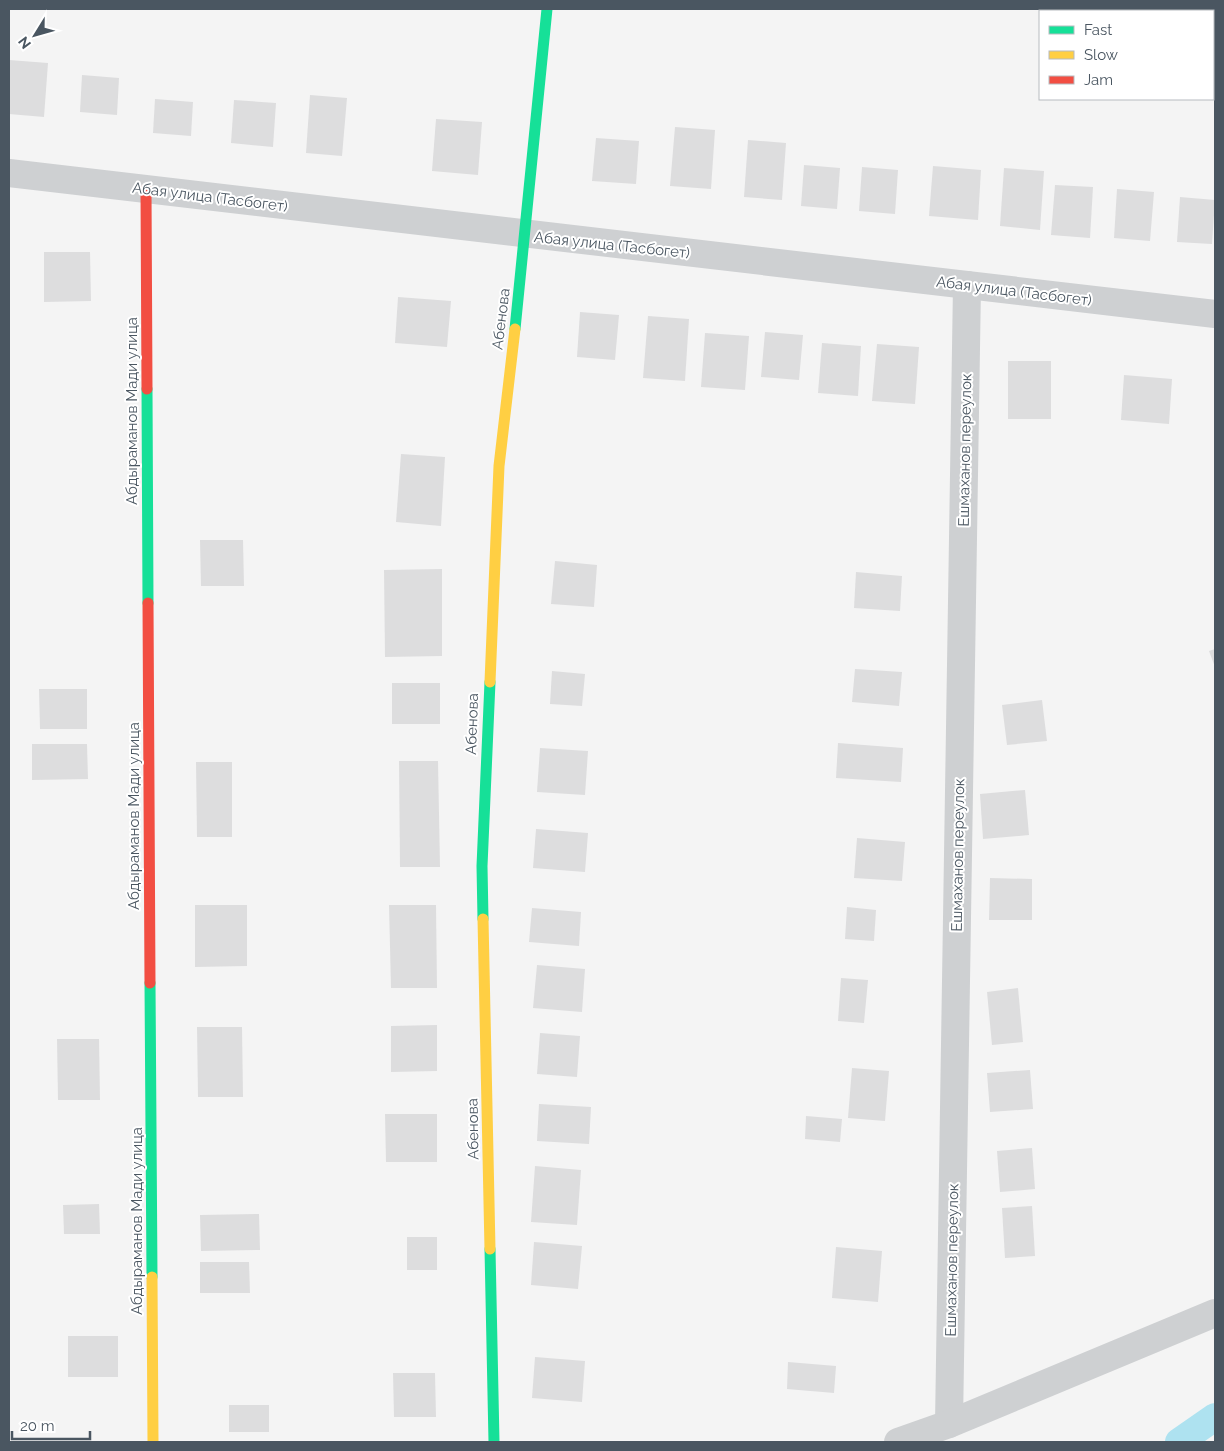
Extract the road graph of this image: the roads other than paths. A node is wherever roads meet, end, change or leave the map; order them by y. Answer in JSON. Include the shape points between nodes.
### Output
{"nodes":[{"id":1,"x":547,"y":9,"type":"edge"},
{"id":2,"x":9,"y":173,"type":"edge"},
{"id":3,"x":146,"y":189,"type":"junction"},
{"id":4,"x":526,"y":235,"type":"junction"},
{"id":5,"x":968,"y":285,"type":"junction"},
{"id":6,"x":1215,"y":314,"type":"edge"},
{"id":7,"x":1215,"y":1313,"type":"edge"},
{"id":8,"x":949,"y":1424,"type":"junction"},
{"id":9,"x":153,"y":1442,"type":"edge"},
{"id":10,"x":494,"y":1442,"type":"edge"},
{"id":11,"x":898,"y":1442,"type":"edge"}],
"edges":[{"from":1,"to":4,"type":"street","name":"Абенова"},
{"from":2,"to":3,"type":"street","name":"Абая улица (Тасбогет)"},
{"from":3,"to":4,"type":"street","name":"Абая улица (Тасбогет)"},
{"from":3,"to":9,"type":"street","name":"Абдыраманов Мади улица"},
{"from":4,"to":5,"type":"street","name":"Абая улица (Тасбогет)"},
{"from":4,"to":10,"type":"street","name":"Абенова","via":[[499,466],[482,866]]},
{"from":5,"to":6,"type":"street","name":"Абая улица (Тасбогет)"},
{"from":5,"to":8,"type":"street","name":"Ешмаханов переулок"},
{"from":7,"to":8,"type":"street"},
{"from":8,"to":11,"type":"street"}]}
